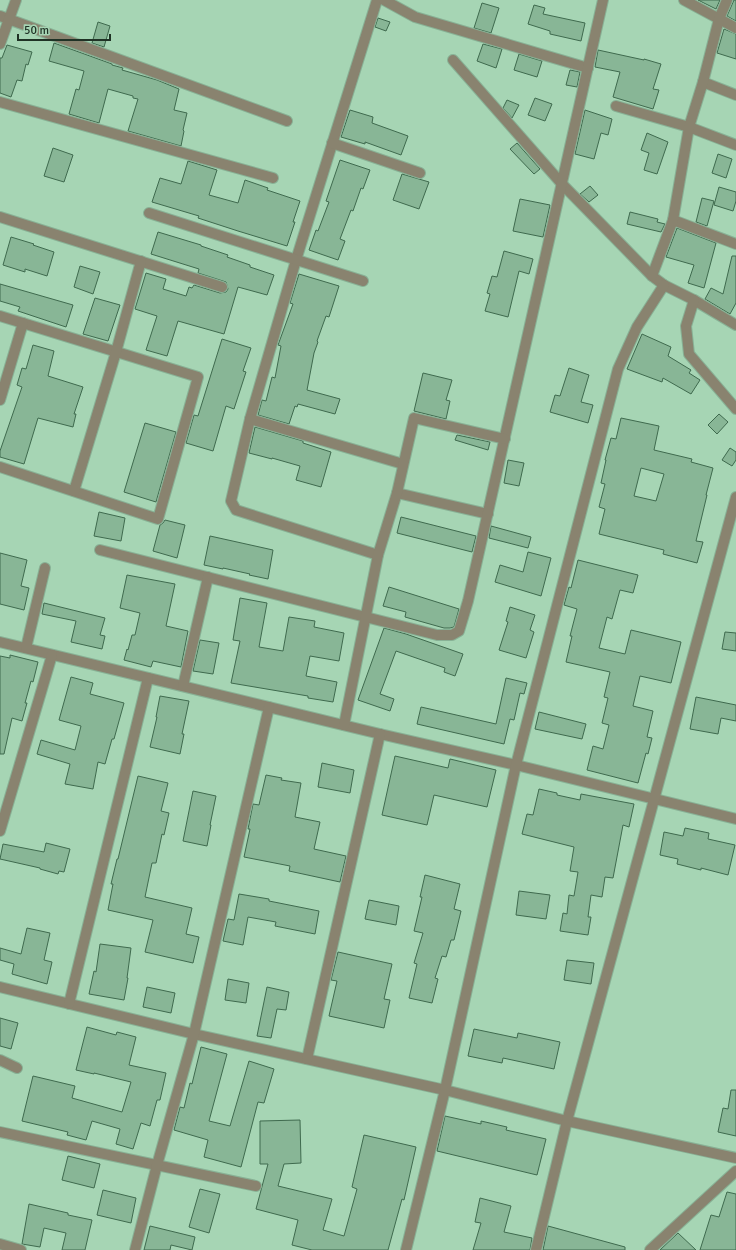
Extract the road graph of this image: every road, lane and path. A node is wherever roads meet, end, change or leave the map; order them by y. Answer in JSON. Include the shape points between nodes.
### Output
{"nodes":[{"id":1,"x":16,"y":0,"type":"edge"},
{"id":2,"x":377,"y":0,"type":"edge"},
{"id":3,"x":384,"y":0,"type":"edge"},
{"id":4,"x":604,"y":0,"type":"edge"},
{"id":5,"x":684,"y":0,"type":"edge"},
{"id":6,"x":726,"y":0,"type":"edge"},
{"id":7,"x":5,"y":18,"type":"edge"},
{"id":8,"x":719,"y":19,"type":"junction"},
{"id":9,"x":736,"y":28,"type":"edge"},
{"id":10,"x":0,"y":44,"type":"edge"},
{"id":11,"x":453,"y":60,"type":"dead end"},
{"id":12,"x":588,"y":68,"type":"junction"},
{"id":13,"x":703,"y":82,"type":"junction"},
{"id":14,"x":736,"y":95,"type":"edge"},
{"id":15,"x":0,"y":102,"type":"edge"},
{"id":16,"x":616,"y":106,"type":"dead end"},
{"id":17,"x":287,"y":120,"type":"dead end"},
{"id":18,"x":689,"y":127,"type":"junction"},
{"id":19,"x":332,"y":143,"type":"junction"},
{"id":20,"x":736,"y":145,"type":"edge"},
{"id":21,"x":420,"y":173,"type":"dead end"},
{"id":22,"x":273,"y":178,"type":"dead end"},
{"id":23,"x":562,"y":184,"type":"junction"},
{"id":24,"x":149,"y":213,"type":"dead end"},
{"id":25,"x":0,"y":217,"type":"edge"},
{"id":26,"x":673,"y":220,"type":"junction"},
{"id":27,"x":736,"y":244,"type":"edge"},
{"id":28,"x":296,"y":260,"type":"junction"},
{"id":29,"x":141,"y":261,"type":"junction"},
{"id":30,"x":652,"y":276,"type":"junction"},
{"id":31,"x":362,"y":281,"type":"dead end"},
{"id":32,"x":664,"y":286,"type":"junction"},
{"id":33,"x":222,"y":287,"type":"dead end"},
{"id":34,"x":694,"y":300,"type":"junction"},
{"id":35,"x":0,"y":316,"type":"edge"},
{"id":36,"x":23,"y":323,"type":"junction"},
{"id":37,"x":736,"y":325,"type":"edge"},
{"id":38,"x":116,"y":352,"type":"junction"},
{"id":39,"x":0,"y":400,"type":"edge"},
{"id":40,"x":736,"y":409,"type":"edge"},
{"id":41,"x":250,"y":419,"type":"junction"},
{"id":42,"x":505,"y":439,"type":"junction"},
{"id":43,"x":404,"y":464,"type":"junction"},
{"id":44,"x":0,"y":467,"type":"edge"},
{"id":45,"x":74,"y":491,"type":"junction"},
{"id":46,"x":397,"y":493,"type":"junction"},
{"id":47,"x":736,"y":497,"type":"edge"},
{"id":48,"x":488,"y":514,"type":"junction"},
{"id":49,"x":100,"y":550,"type":"dead end"},
{"id":50,"x":378,"y":555,"type":"junction"},
{"id":51,"x":45,"y":568,"type":"dead end"},
{"id":52,"x":208,"y":577,"type":"junction"},
{"id":53,"x":364,"y":617,"type":"junction"},
{"id":54,"x":0,"y":642,"type":"edge"},
{"id":55,"x":26,"y":648,"type":"junction"},
{"id":56,"x":52,"y":655,"type":"junction"},
{"id":57,"x":148,"y":678,"type":"junction"},
{"id":58,"x":183,"y":686,"type":"junction"},
{"id":59,"x":270,"y":707,"type":"junction"},
{"id":60,"x":344,"y":725,"type":"junction"},
{"id":61,"x":380,"y":734,"type":"junction"},
{"id":62,"x":516,"y":765,"type":"junction"},
{"id":63,"x":654,"y":799,"type":"junction"},
{"id":64,"x":736,"y":819,"type":"edge"},
{"id":65,"x":0,"y":831,"type":"edge"},
{"id":66,"x":0,"y":987,"type":"edge"},
{"id":67,"x":69,"y":1004,"type":"junction"},
{"id":68,"x":194,"y":1034,"type":"junction"},
{"id":69,"x":307,"y":1059,"type":"junction"},
{"id":70,"x":0,"y":1060,"type":"edge"},
{"id":71,"x":17,"y":1068,"type":"dead end"},
{"id":72,"x":445,"y":1090,"type":"junction"},
{"id":73,"x":567,"y":1122,"type":"junction"},
{"id":74,"x":0,"y":1132,"type":"edge"},
{"id":75,"x":736,"y":1158,"type":"edge"},
{"id":76,"x":157,"y":1165,"type":"junction"},
{"id":77,"x":736,"y":1171,"type":"edge"},
{"id":78,"x":256,"y":1186,"type":"dead end"},
{"id":79,"x":0,"y":1244,"type":"edge"},
{"id":80,"x":21,"y":1250,"type":"edge"},
{"id":81,"x":135,"y":1250,"type":"edge"},
{"id":82,"x":406,"y":1250,"type":"edge"},
{"id":83,"x":536,"y":1250,"type":"edge"},
{"id":84,"x":650,"y":1250,"type":"edge"}],
"edges":[{"from":1,"to":7,"type":"street"},
{"from":2,"to":19,"type":"street"},
{"from":3,"to":12,"type":"street","via":[[415,18]]},
{"from":4,"to":12,"type":"street"},
{"from":5,"to":8,"type":"street"},
{"from":6,"to":8,"type":"street"},
{"from":7,"to":10,"type":"street"},
{"from":7,"to":17,"type":"street"},
{"from":8,"to":9,"type":"street"},
{"from":8,"to":13,"type":"street"},
{"from":11,"to":23,"type":"street"},
{"from":12,"to":23,"type":"street"},
{"from":13,"to":14,"type":"street"},
{"from":13,"to":18,"type":"street"},
{"from":15,"to":22,"type":"street"},
{"from":16,"to":18,"type":"street"},
{"from":18,"to":20,"type":"street"},
{"from":18,"to":26,"type":"street"},
{"from":19,"to":21,"type":"street"},
{"from":19,"to":28,"type":"street"},
{"from":23,"to":30,"type":"street"},
{"from":23,"to":42,"type":"street"},
{"from":24,"to":28,"type":"street"},
{"from":25,"to":29,"type":"street"},
{"from":26,"to":27,"type":"street"},
{"from":26,"to":30,"type":"street"},
{"from":28,"to":31,"type":"street"},
{"from":28,"to":41,"type":"street"},
{"from":29,"to":33,"type":"street"},
{"from":29,"to":38,"type":"street"},
{"from":30,"to":32,"type":"street"},
{"from":32,"to":34,"type":"street"},
{"from":32,"to":62,"type":"street","via":[[637,327],[618,369]]},
{"from":34,"to":37,"type":"street"},
{"from":34,"to":40,"type":"street","via":[[686,326],[689,354]]},
{"from":35,"to":36,"type":"street"},
{"from":36,"to":38,"type":"street"},
{"from":36,"to":39,"type":"street"},
{"from":38,"to":45,"type":"street"},
{"from":38,"to":45,"type":"street","via":[[198,377],[158,519]]},
{"from":41,"to":43,"type":"street"},
{"from":41,"to":50,"type":"street","via":[[232,501],[236,510]]},
{"from":42,"to":43,"type":"street","via":[[414,418]]},
{"from":42,"to":48,"type":"street"},
{"from":43,"to":46,"type":"street"},
{"from":44,"to":45,"type":"street"},
{"from":46,"to":48,"type":"street"},
{"from":46,"to":50,"type":"street"},
{"from":47,"to":63,"type":"street"},
{"from":48,"to":53,"type":"street","via":[[468,601],[458,631],[452,635],[437,635]]},
{"from":49,"to":52,"type":"street"},
{"from":50,"to":53,"type":"street"},
{"from":51,"to":55,"type":"street"},
{"from":52,"to":53,"type":"street"},
{"from":52,"to":58,"type":"street"},
{"from":53,"to":60,"type":"street"},
{"from":54,"to":55,"type":"street"},
{"from":55,"to":56,"type":"street"},
{"from":56,"to":57,"type":"street"},
{"from":56,"to":65,"type":"street"},
{"from":57,"to":58,"type":"street"},
{"from":57,"to":67,"type":"street"},
{"from":58,"to":59,"type":"street"},
{"from":59,"to":60,"type":"street"},
{"from":59,"to":68,"type":"street"},
{"from":60,"to":61,"type":"street"},
{"from":61,"to":62,"type":"street"},
{"from":61,"to":69,"type":"street"},
{"from":62,"to":63,"type":"street"},
{"from":62,"to":72,"type":"street"},
{"from":63,"to":64,"type":"street"},
{"from":63,"to":73,"type":"street"},
{"from":66,"to":67,"type":"street"},
{"from":67,"to":68,"type":"street"},
{"from":68,"to":69,"type":"street"},
{"from":68,"to":76,"type":"street"},
{"from":69,"to":72,"type":"street"},
{"from":70,"to":71,"type":"street"},
{"from":72,"to":73,"type":"street"},
{"from":72,"to":82,"type":"street"},
{"from":73,"to":75,"type":"street"},
{"from":73,"to":83,"type":"street"},
{"from":74,"to":76,"type":"street"},
{"from":76,"to":78,"type":"street"},
{"from":76,"to":81,"type":"street"},
{"from":77,"to":84,"type":"street"},
{"from":79,"to":80,"type":"street"}]}
